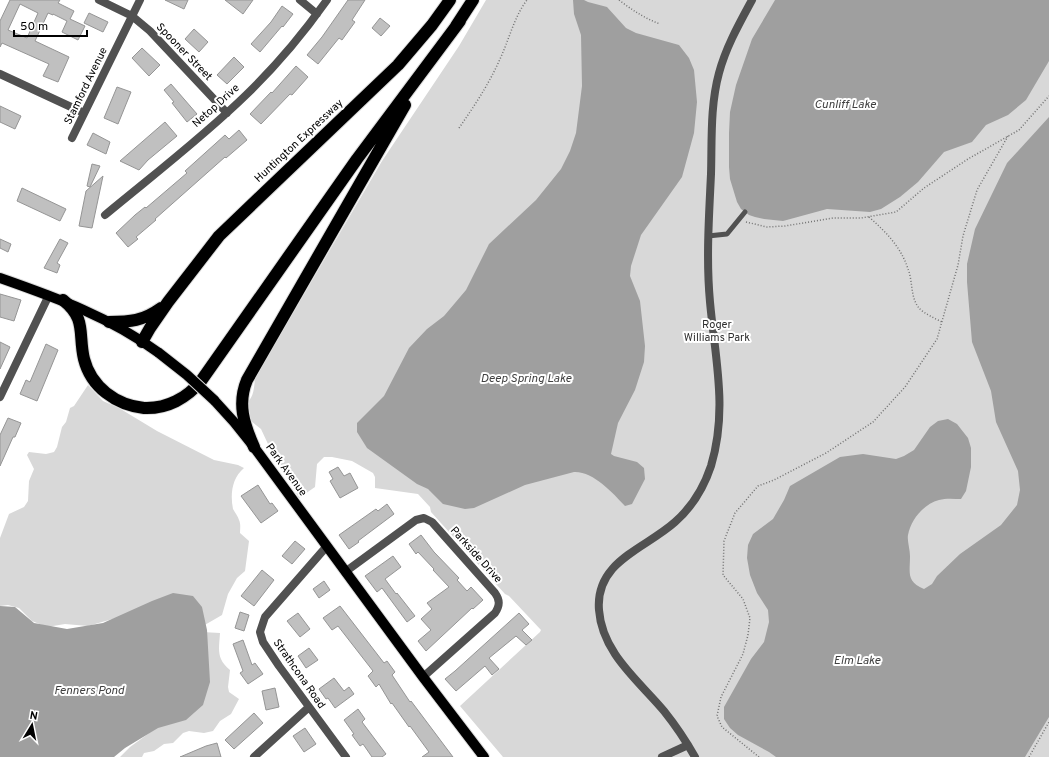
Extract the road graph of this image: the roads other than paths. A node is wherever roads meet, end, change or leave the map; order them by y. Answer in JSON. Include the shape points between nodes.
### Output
{"nodes":[{"id":1,"x":99,"y":0,"type":"edge"},
{"id":2,"x":140,"y":0,"type":"edge"},
{"id":3,"x":300,"y":0,"type":"edge"},
{"id":4,"x":327,"y":0,"type":"edge"},
{"id":5,"x":450,"y":0,"type":"edge"},
{"id":6,"x":473,"y":0,"type":"edge"},
{"id":7,"x":752,"y":0,"type":"edge"},
{"id":8,"x":317,"y":14,"type":"junction"},
{"id":9,"x":132,"y":16,"type":"junction"},
{"id":10,"x":460,"y":21,"type":"junction"},
{"id":11,"x":0,"y":74,"type":"edge"},
{"id":12,"x":84,"y":113,"type":"junction"},
{"id":13,"x":227,"y":113,"type":"junction"},
{"id":14,"x":72,"y":138,"type":"dead end"},
{"id":15,"x":745,"y":212,"type":"dead end"},
{"id":16,"x":105,"y":214,"type":"dead end"},
{"id":17,"x":708,"y":236,"type":"junction"},
{"id":18,"x":0,"y":278,"type":"edge"},
{"id":19,"x":49,"y":295,"type":"junction"},
{"id":20,"x":63,"y":300,"type":"junction"},
{"id":21,"x":168,"y":302,"type":"junction"},
{"id":22,"x":109,"y":322,"type":"junction"},
{"id":23,"x":142,"y":342,"type":"junction"},
{"id":24,"x":0,"y":397,"type":"edge"},
{"id":25,"x":254,"y":447,"type":"junction"},
{"id":26,"x":327,"y":546,"type":"junction"},
{"id":27,"x":345,"y":572,"type":"junction"},
{"id":28,"x":423,"y":677,"type":"junction"},
{"id":29,"x":308,"y":707,"type":"junction"},
{"id":30,"x":688,"y":745,"type":"junction"},
{"id":31,"x":254,"y":757,"type":"edge"},
{"id":32,"x":346,"y":757,"type":"edge"},
{"id":33,"x":484,"y":757,"type":"edge"},
{"id":34,"x":662,"y":757,"type":"edge"},
{"id":35,"x":695,"y":757,"type":"edge"}],
"edges":[{"from":1,"to":9,"type":"street","name":"Spooner Street"},
{"from":2,"to":9,"type":"street","name":"Stamford Avenue"},
{"from":3,"to":8,"type":"street"},
{"from":4,"to":8,"type":"street","name":"Netop Drive"},
{"from":5,"to":21,"type":"highway","name":"Huntington Expressway","via":[[421,39],[390,73],[225,229]]},
{"from":6,"to":10,"type":"highway"},
{"from":7,"to":17,"type":"street","via":[[729,45],[716,87],[712,122]]},
{"from":8,"to":13,"type":"street","name":"Netop Drive","via":[[290,49]]},
{"from":9,"to":12,"type":"street","name":"Stamford Avenue"},
{"from":9,"to":13,"type":"street","name":"Spooner Street","via":[[167,48]]},
{"from":10,"to":20,"type":"highway","via":[[357,159],[205,376],[184,397],[166,405],[148,408],[122,402],[105,392],[93,379],[86,365],[78,317]]},
{"from":10,"to":25,"type":"highway","via":[[399,114],[247,380],[242,399],[242,413]]},
{"from":11,"to":12,"type":"street"},
{"from":12,"to":14,"type":"street","name":"Stamford Avenue"},
{"from":13,"to":16,"type":"street","name":"Netop Drive"},
{"from":15,"to":17,"type":"lane","via":[[727,234]]},
{"from":17,"to":30,"type":"street","via":[[709,290],[720,390],[718,429],[711,465],[700,490],[683,514],[610,570],[603,582],[598,602],[601,625],[612,649],[671,720]]},
{"from":18,"to":19,"type":"main road","name":"Park Avenue"},
{"from":19,"to":20,"type":"main road","name":"Park Avenue"},
{"from":19,"to":24,"type":"street"},
{"from":20,"to":22,"type":"main road","name":"Park Avenue"},
{"from":21,"to":22,"type":"highway","via":[[144,319]]},
{"from":21,"to":23,"type":"highway"},
{"from":22,"to":23,"type":"main road","name":"Park Avenue"},
{"from":23,"to":25,"type":"main road","name":"Park Avenue","bridge":true,"via":[[187,375],[214,400]]},
{"from":25,"to":26,"type":"main road","name":"Park Avenue"},
{"from":26,"to":27,"type":"main road","name":"Park Avenue"},
{"from":26,"to":29,"type":"street","name":"Strathcona Road","via":[[265,617],[260,632],[263,642]]},
{"from":27,"to":28,"type":"main road","name":"Park Avenue"},
{"from":27,"to":28,"type":"street","name":"Parkside Drive","via":[[416,520],[424,518],[432,522],[495,593],[500,601],[495,613]]},
{"from":28,"to":33,"type":"main road","name":"Park Avenue"},
{"from":29,"to":31,"type":"street"},
{"from":29,"to":32,"type":"street","name":"Strathcona Road"},
{"from":30,"to":34,"type":"street"},
{"from":30,"to":35,"type":"street"}]}
